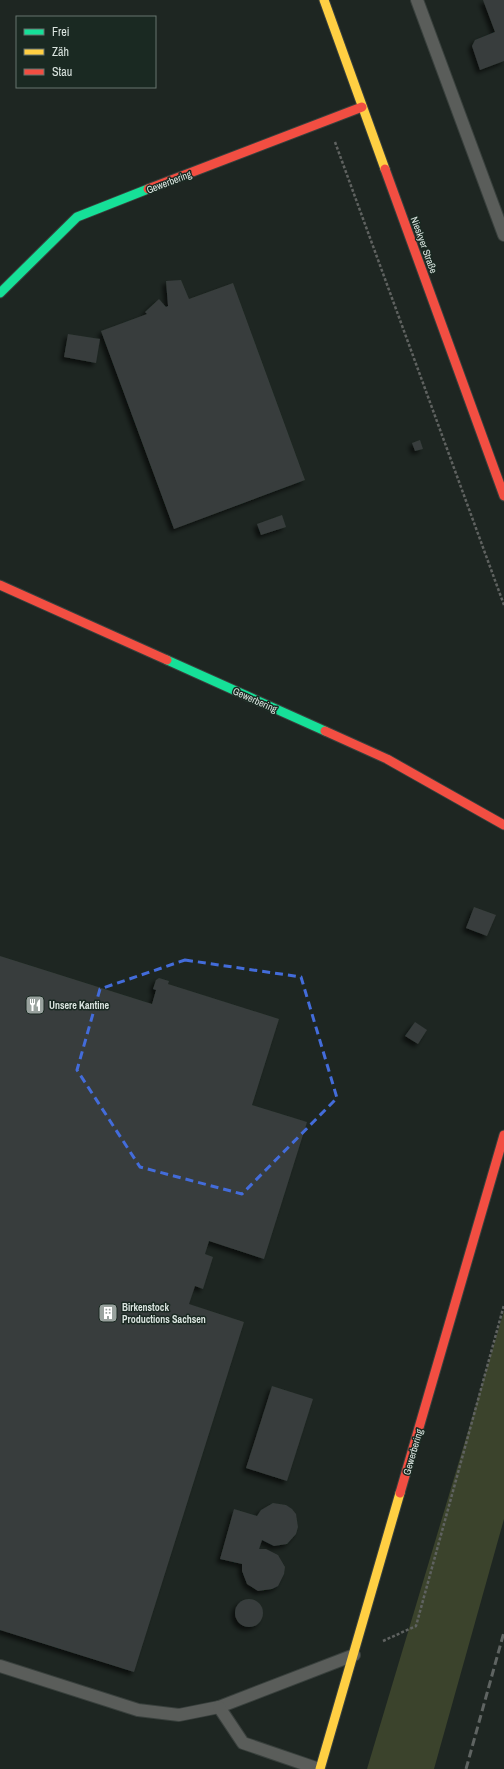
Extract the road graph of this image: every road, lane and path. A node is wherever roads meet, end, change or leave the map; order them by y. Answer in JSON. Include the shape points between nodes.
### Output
{"nodes":[{"id":1,"x":324,"y":0,"type":"edge"},
{"id":2,"x":417,"y":0,"type":"edge"},
{"id":3,"x":362,"y":107,"type":"junction"},
{"id":4,"x":327,"y":121,"type":"junction"},
{"id":5,"x":504,"y":235,"type":"edge"},
{"id":6,"x":0,"y":293,"type":"edge"},
{"id":7,"x":504,"y":496,"type":"edge"},
{"id":8,"x":0,"y":584,"type":"edge"},
{"id":9,"x":504,"y":605,"type":"edge"},
{"id":10,"x":504,"y":825,"type":"edge"},
{"id":11,"x":504,"y":1135,"type":"edge"},
{"id":12,"x":504,"y":1305,"type":"edge"},
{"id":13,"x":354,"y":1655,"type":"junction"},
{"id":14,"x":0,"y":1666,"type":"edge"},
{"id":15,"x":218,"y":1707,"type":"junction"},
{"id":16,"x":320,"y":1769,"type":"edge"}],
"edges":[{"from":1,"to":3,"type":"street","name":"Nieskyer Straße"},
{"from":2,"to":5,"type":"lane"},
{"from":3,"to":4,"type":"street","name":"Gewerbering"},
{"from":3,"to":7,"type":"street","name":"Nieskyer Straße"},
{"from":4,"to":6,"type":"street","name":"Gewerbering","via":[[77,217]]},
{"from":4,"to":9,"type":"path"},
{"from":8,"to":10,"type":"street","name":"Gewerbering","via":[[387,759]]},
{"from":11,"to":13,"type":"street","name":"Gewerbering"},
{"from":12,"to":13,"type":"path","via":[[416,1626]]},
{"from":13,"to":15,"type":"lane"},
{"from":13,"to":16,"type":"street","name":"Gewerbering"},
{"from":14,"to":15,"type":"lane","via":[[138,1710],[179,1715]]},
{"from":15,"to":16,"type":"lane","via":[[243,1743]]}]}
